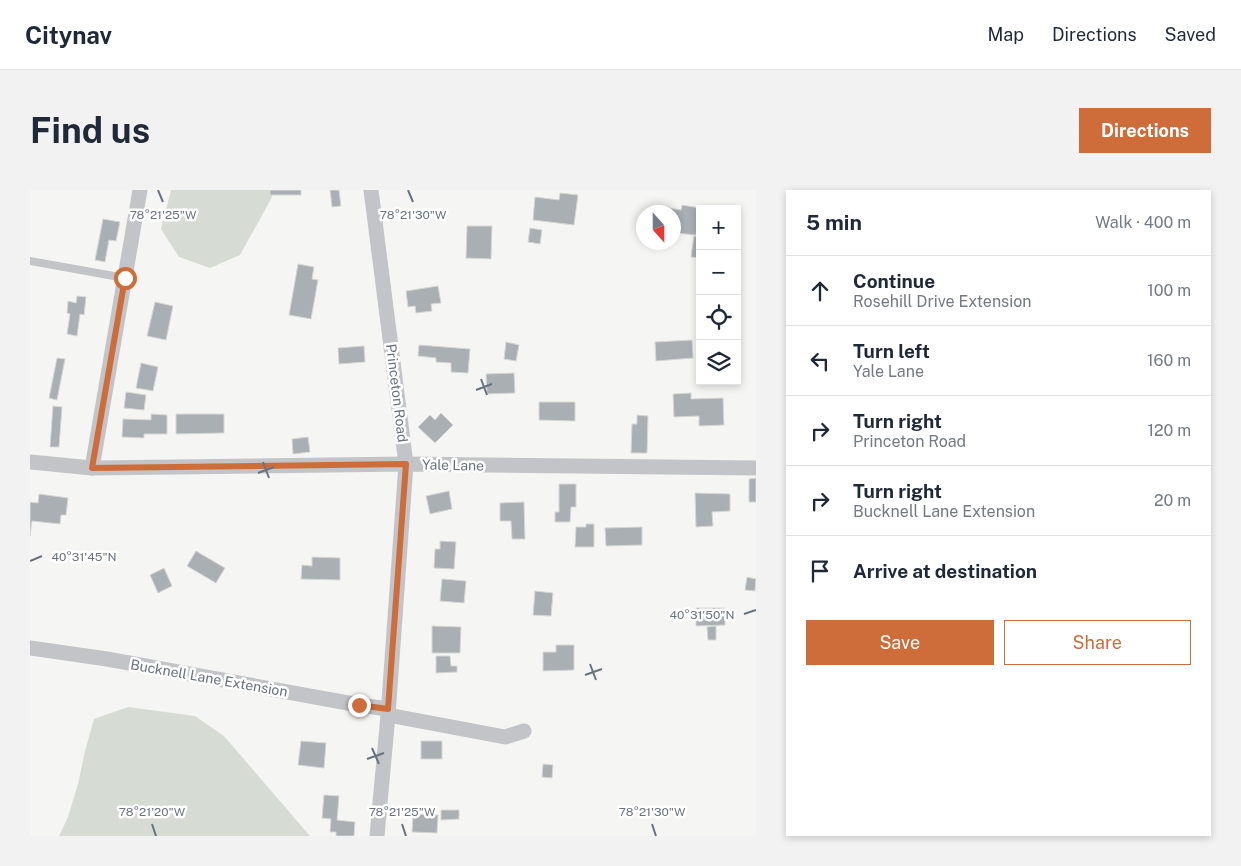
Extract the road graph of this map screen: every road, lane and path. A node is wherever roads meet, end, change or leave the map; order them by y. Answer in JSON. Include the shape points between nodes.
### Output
{"nodes":[{"id":1,"x":140,"y":190,"type":"edge"},
{"id":2,"x":371,"y":190,"type":"edge"},
{"id":3,"x":30,"y":261,"type":"edge"},
{"id":4,"x":125,"y":278,"type":"junction"},
{"id":5,"x":30,"y":462,"type":"edge"},
{"id":6,"x":406,"y":464,"type":"junction"},
{"id":7,"x":92,"y":468,"type":"junction"},
{"id":8,"x":756,"y":468,"type":"edge"},
{"id":9,"x":30,"y":648,"type":"edge"},
{"id":10,"x":388,"y":712,"type":"junction"},
{"id":11,"x":524,"y":731,"type":"dead end"},
{"id":12,"x":377,"y":836,"type":"edge"}],
"edges":[{"from":1,"to":4,"type":"street"},
{"from":2,"to":6,"type":"street","name":"Princeton Road"},
{"from":3,"to":4,"type":"lane"},
{"from":4,"to":7,"type":"street"},
{"from":5,"to":7,"type":"street","name":"Yale Lane"},
{"from":6,"to":7,"type":"street","name":"Yale Lane"},
{"from":6,"to":8,"type":"street","name":"Yale Lane"},
{"from":6,"to":10,"type":"street","name":"Princeton Road"},
{"from":9,"to":10,"type":"street","name":"Bucknell Lane Extension","via":[[107,659]]},
{"from":10,"to":11,"type":"street","name":"Bucknell Lane Extension","via":[[506,736]]},
{"from":10,"to":12,"type":"street","name":"Princeton Road"}]}
